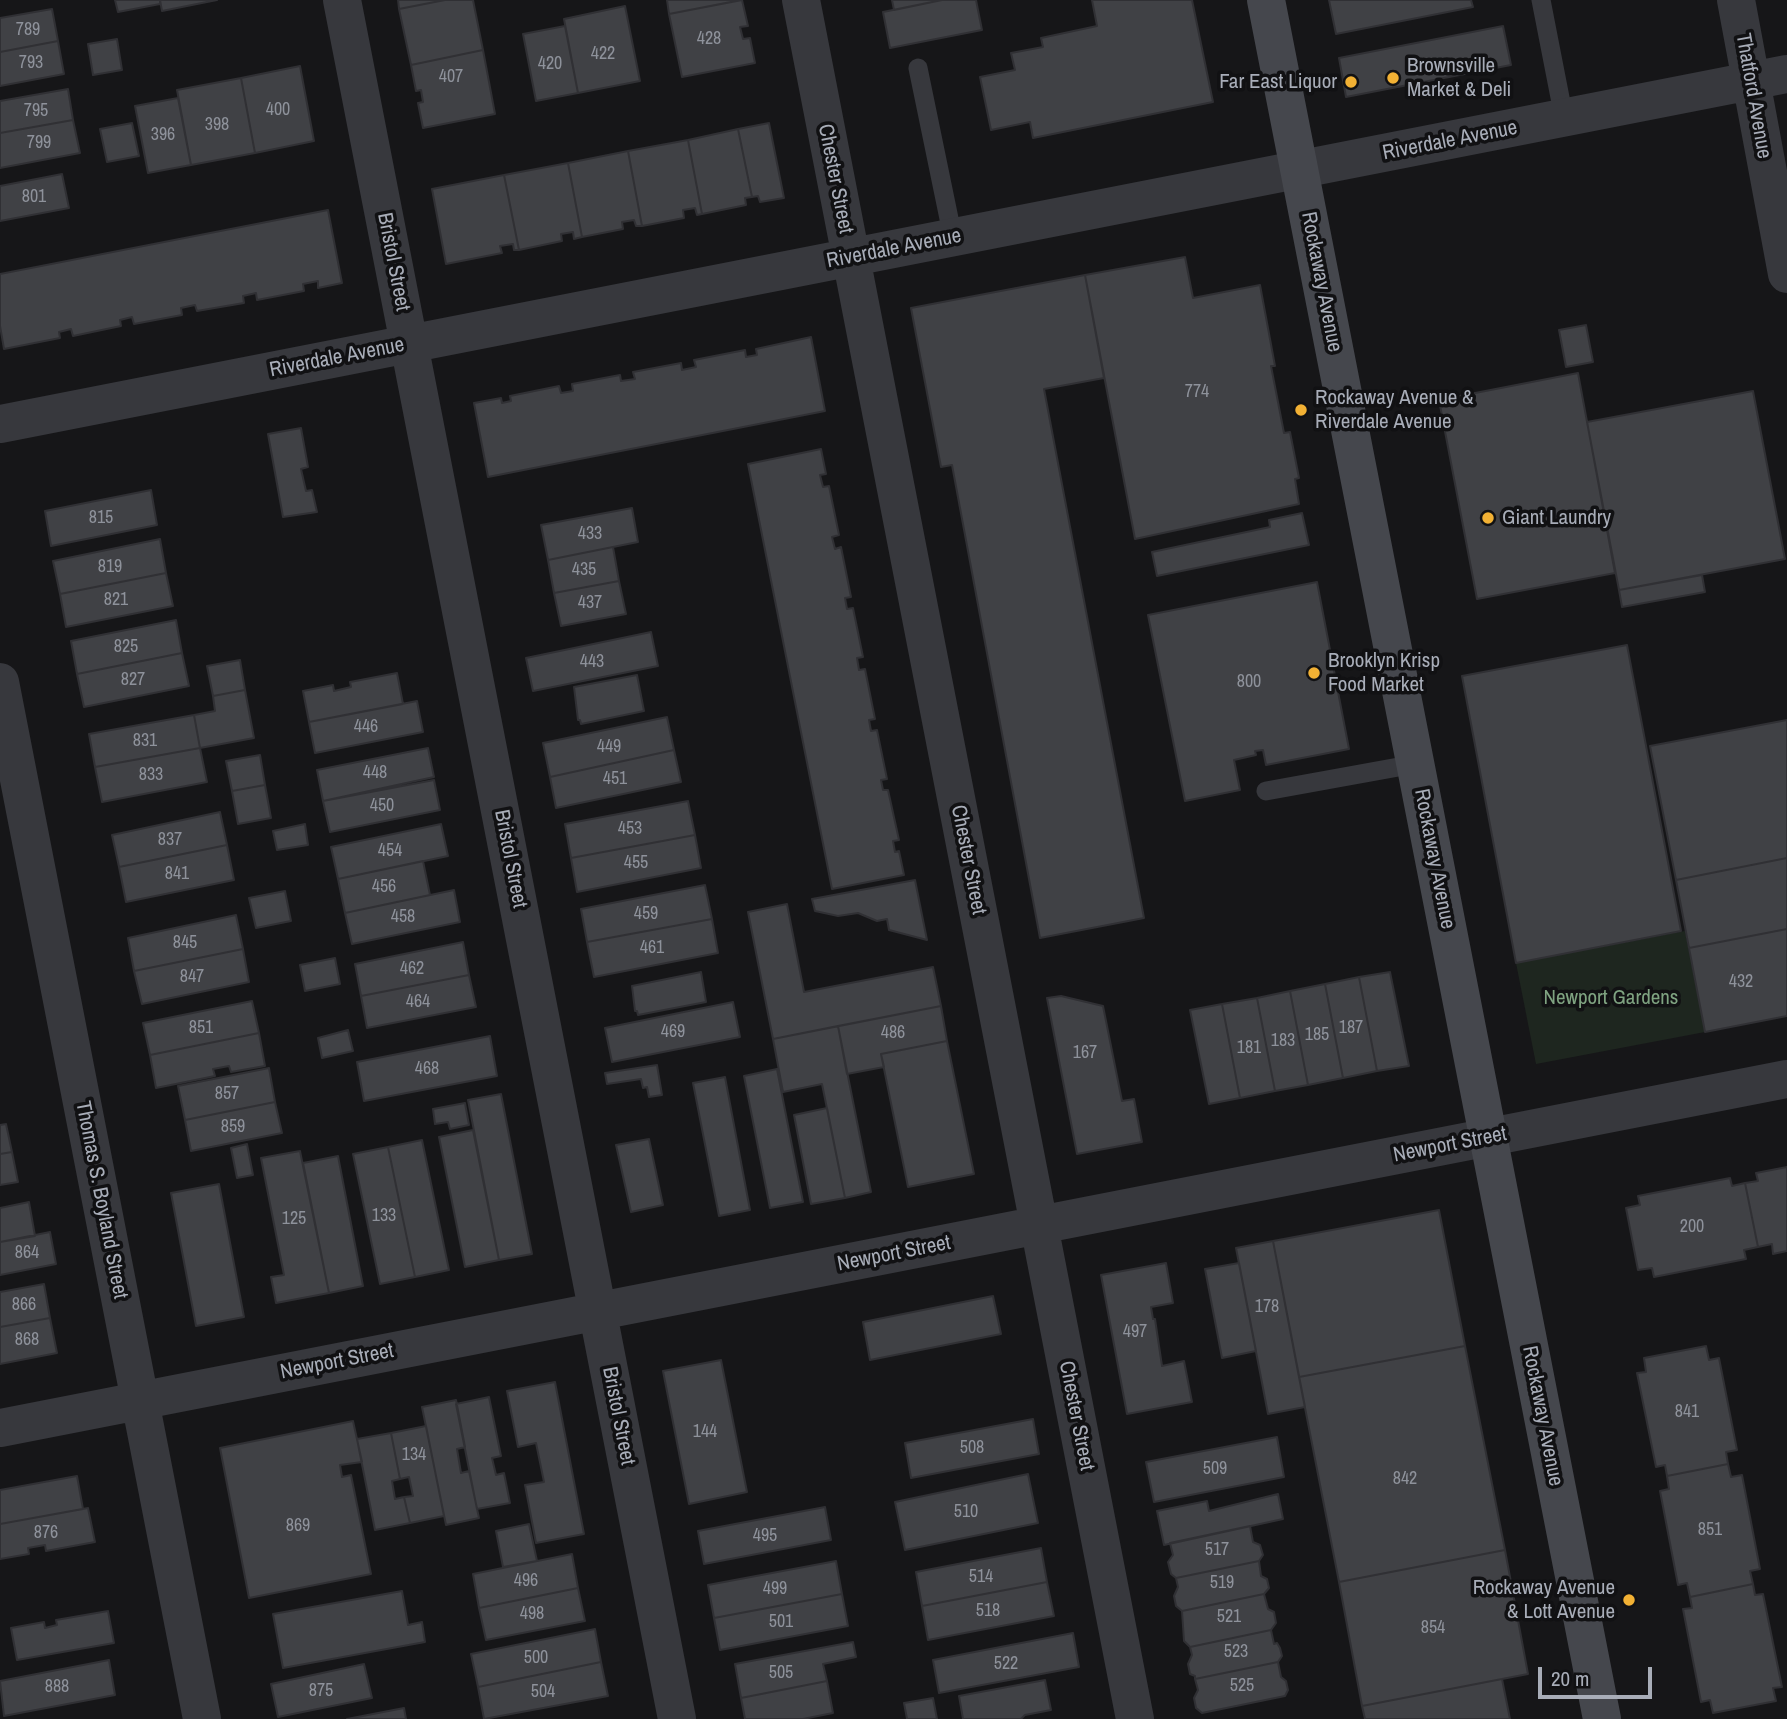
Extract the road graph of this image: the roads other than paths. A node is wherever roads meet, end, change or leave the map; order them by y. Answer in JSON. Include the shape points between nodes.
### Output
{"nodes":[{"id":1,"x":342,"y":0,"type":"edge"},
{"id":2,"x":801,"y":0,"type":"edge"},
{"id":3,"x":1266,"y":0,"type":"edge"},
{"id":4,"x":1541,"y":0,"type":"edge"},
{"id":5,"x":1736,"y":0,"type":"edge"},
{"id":6,"x":918,"y":68,"type":"dead end"},
{"id":7,"x":1787,"y":74,"type":"edge"},
{"id":8,"x":1749,"y":82,"type":"junction"},
{"id":9,"x":1564,"y":118,"type":"junction"},
{"id":10,"x":1299,"y":171,"type":"junction"},
{"id":11,"x":953,"y":238,"type":"junction"},
{"id":12,"x":850,"y":258,"type":"junction"},
{"id":13,"x":1787,"y":274,"type":"edge"},
{"id":14,"x":410,"y":344,"type":"junction"},
{"id":15,"x":0,"y":424,"type":"edge"},
{"id":16,"x":0,"y":682,"type":"edge"},
{"id":17,"x":1415,"y":764,"type":"junction"},
{"id":18,"x":1266,"y":791,"type":"dead end"},
{"id":19,"x":1787,"y":1079,"type":"edge"},
{"id":20,"x":1488,"y":1138,"type":"junction"},
{"id":21,"x":1040,"y":1225,"type":"junction"},
{"id":22,"x":598,"y":1311,"type":"junction"},
{"id":23,"x":140,"y":1401,"type":"junction"},
{"id":24,"x":0,"y":1428,"type":"edge"},
{"id":25,"x":202,"y":1719,"type":"edge"},
{"id":26,"x":677,"y":1719,"type":"edge"},
{"id":27,"x":1135,"y":1719,"type":"edge"},
{"id":28,"x":1602,"y":1719,"type":"edge"}],
"edges":[{"from":1,"to":14,"type":"street","name":"Bristol Street"},
{"from":2,"to":12,"type":"street","name":"Chester Street"},
{"from":3,"to":10,"type":"street","name":"Rockaway Avenue"},
{"from":4,"to":9,"type":"lane"},
{"from":5,"to":8,"type":"street","name":"Thatford Avenue"},
{"from":6,"to":11,"type":"lane"},
{"from":7,"to":8,"type":"street","name":"Riverdale Avenue"},
{"from":8,"to":9,"type":"street","name":"Riverdale Avenue"},
{"from":8,"to":13,"type":"street","name":"Thatford Avenue"},
{"from":9,"to":10,"type":"street","name":"Riverdale Avenue"},
{"from":10,"to":11,"type":"street","name":"Riverdale Avenue"},
{"from":10,"to":17,"type":"street","name":"Rockaway Avenue"},
{"from":11,"to":12,"type":"street","name":"Riverdale Avenue"},
{"from":12,"to":14,"type":"street","name":"Riverdale Avenue"},
{"from":12,"to":21,"type":"street","name":"Chester Street"},
{"from":14,"to":15,"type":"street","name":"Riverdale Avenue"},
{"from":14,"to":22,"type":"street","name":"Bristol Street"},
{"from":16,"to":23,"type":"street","name":"Thomas S. Boyland Street"},
{"from":17,"to":18,"type":"lane"},
{"from":17,"to":20,"type":"street","name":"Rockaway Avenue"},
{"from":19,"to":20,"type":"street","name":"Newport Street"},
{"from":20,"to":21,"type":"street","name":"Newport Street"},
{"from":20,"to":28,"type":"street","name":"Rockaway Avenue"},
{"from":21,"to":22,"type":"street","name":"Newport Street"},
{"from":21,"to":27,"type":"street","name":"Chester Street"},
{"from":22,"to":23,"type":"street","name":"Newport Street"},
{"from":22,"to":26,"type":"street","name":"Bristol Street"},
{"from":23,"to":24,"type":"street","name":"Newport Street"},
{"from":23,"to":25,"type":"street","name":"Thomas S. Boyland Street"}]}
